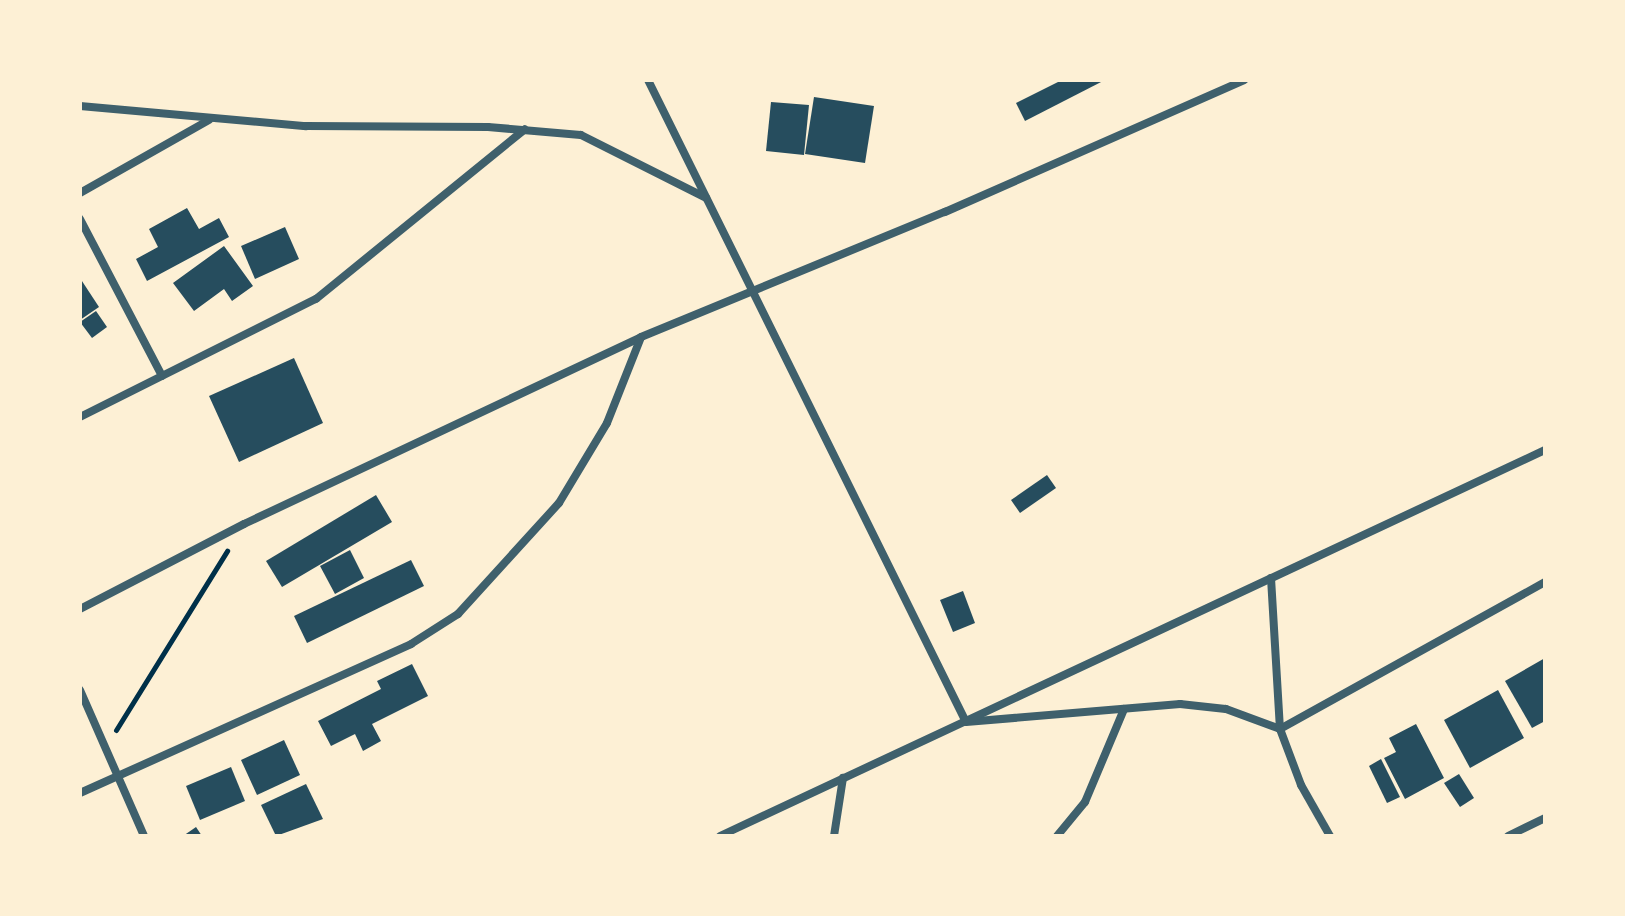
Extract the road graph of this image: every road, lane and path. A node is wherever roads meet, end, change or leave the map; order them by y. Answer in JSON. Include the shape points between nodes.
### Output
{"nodes":[{"id":1,"x":648,"y":80,"type":"edge"},
{"id":2,"x":1244,"y":80,"type":"edge"},
{"id":3,"x":80,"y":106,"type":"edge"},
{"id":4,"x":210,"y":120,"type":"junction"},
{"id":5,"x":525,"y":129,"type":"junction"},
{"id":6,"x":80,"y":193,"type":"edge"},
{"id":7,"x":706,"y":199,"type":"junction"},
{"id":8,"x":80,"y":219,"type":"edge"},
{"id":9,"x":755,"y":292,"type":"junction"},
{"id":10,"x":641,"y":337,"type":"junction"},
{"id":11,"x":162,"y":376,"type":"junction"},
{"id":12,"x":80,"y":417,"type":"edge"},
{"id":13,"x":1545,"y":450,"type":"edge"},
{"id":14,"x":244,"y":524,"type":"junction"},
{"id":15,"x":1271,"y":578,"type":"junction"},
{"id":16,"x":1545,"y":582,"type":"edge"},
{"id":17,"x":80,"y":609,"type":"edge"},
{"id":18,"x":80,"y":690,"type":"edge"},
{"id":19,"x":1124,"y":709,"type":"junction"},
{"id":20,"x":966,"y":722,"type":"junction"},
{"id":21,"x":1280,"y":729,"type":"junction"},
{"id":22,"x":105,"y":748,"type":"junction"},
{"id":23,"x":117,"y":776,"type":"junction"},
{"id":24,"x":843,"y":778,"type":"junction"},
{"id":25,"x":80,"y":793,"type":"edge"},
{"id":26,"x":1545,"y":818,"type":"edge"},
{"id":27,"x":144,"y":836,"type":"edge"},
{"id":28,"x":720,"y":836,"type":"edge"},
{"id":29,"x":834,"y":836,"type":"edge"},
{"id":30,"x":1057,"y":836,"type":"edge"},
{"id":31,"x":1330,"y":836,"type":"edge"},
{"id":32,"x":1508,"y":836,"type":"edge"}],
"edges":[{"from":1,"to":7,"type":"street"},
{"from":2,"to":9,"type":"street"},
{"from":3,"to":4,"type":"street"},
{"from":4,"to":5,"type":"street"},
{"from":4,"to":6,"type":"street"},
{"from":5,"to":7,"type":"street","via":[[581,135]]},
{"from":5,"to":11,"type":"street","via":[[316,299]]},
{"from":7,"to":9,"type":"street"},
{"from":8,"to":11,"type":"street"},
{"from":9,"to":10,"type":"street"},
{"from":9,"to":20,"type":"street"},
{"from":10,"to":14,"type":"street"},
{"from":10,"to":23,"type":"street","via":[[607,423],[559,503],[458,614],[411,644]]},
{"from":11,"to":12,"type":"street"},
{"from":13,"to":15,"type":"street"},
{"from":14,"to":17,"type":"street"},
{"from":14,"to":22,"type":"path"},
{"from":15,"to":20,"type":"street"},
{"from":15,"to":21,"type":"street"},
{"from":16,"to":21,"type":"street"},
{"from":18,"to":22,"type":"street"},
{"from":19,"to":20,"type":"street"},
{"from":19,"to":21,"type":"street","via":[[1180,704],[1226,709]]},
{"from":19,"to":30,"type":"street","via":[[1085,802]]},
{"from":20,"to":24,"type":"street"},
{"from":21,"to":31,"type":"street","via":[[1301,785]]},
{"from":22,"to":23,"type":"street"},
{"from":23,"to":25,"type":"street"},
{"from":23,"to":27,"type":"street"},
{"from":24,"to":28,"type":"street"},
{"from":24,"to":29,"type":"street"},
{"from":26,"to":32,"type":"street"}]}
